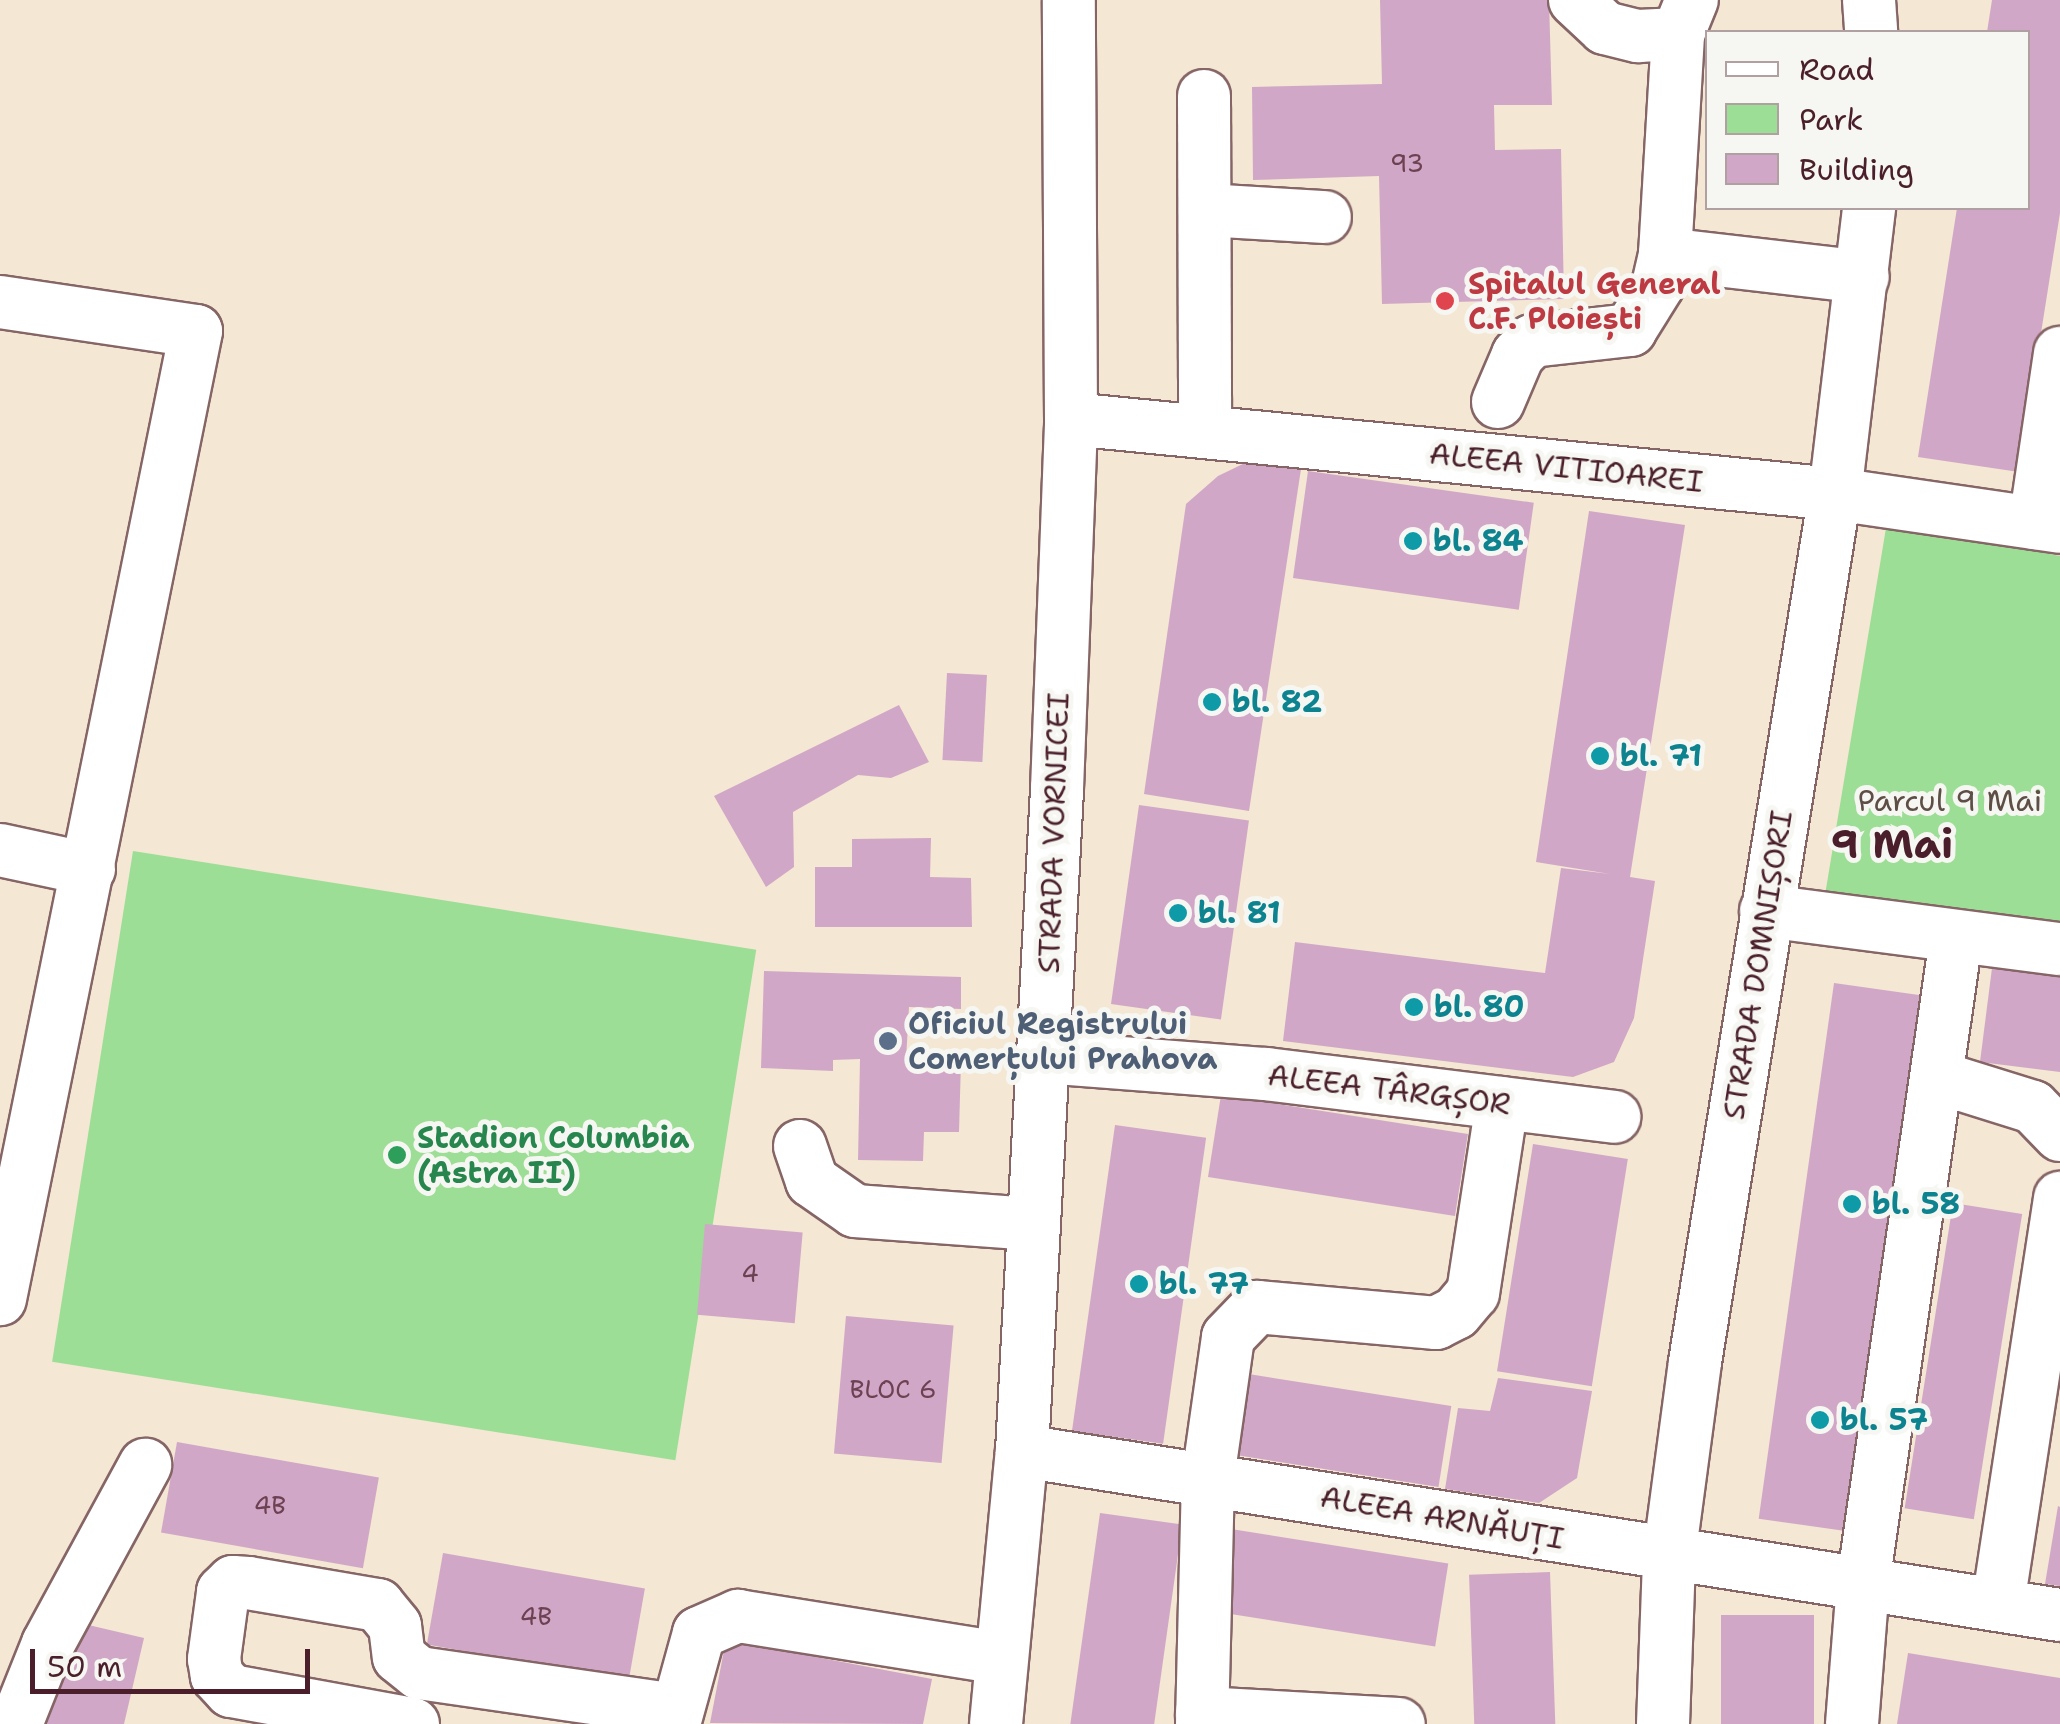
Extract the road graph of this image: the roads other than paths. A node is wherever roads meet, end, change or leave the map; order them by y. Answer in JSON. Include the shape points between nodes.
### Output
{"nodes":[{"id":1,"x":1069,"y":0,"type":"edge"},
{"id":2,"x":1575,"y":0,"type":"edge"},
{"id":3,"x":1869,"y":0,"type":"edge"},
{"id":4,"x":1685,"y":17,"type":"edge"},
{"id":5,"x":1871,"y":30,"type":"edge"},
{"id":6,"x":1204,"y":96,"type":"dead end"},
{"id":7,"x":1206,"y":210,"type":"junction"},
{"id":8,"x":1868,"y":210,"type":"edge"},
{"id":9,"x":1325,"y":217,"type":"dead end"},
{"id":10,"x":1665,"y":254,"type":"junction"},
{"id":11,"x":1863,"y":276,"type":"junction"},
{"id":12,"x":0,"y":302,"type":"edge"},
{"id":13,"x":2060,"y":353,"type":"edge"},
{"id":14,"x":1498,"y":402,"type":"dead end"},
{"id":15,"x":1070,"y":419,"type":"junction"},
{"id":16,"x":1204,"y":432,"type":"junction"},
{"id":17,"x":1835,"y":494,"type":"junction"},
{"id":18,"x":2047,"y":525,"type":"edge"},
{"id":19,"x":0,"y":850,"type":"edge"},
{"id":20,"x":89,"y":868,"type":"junction"},
{"id":21,"x":1766,"y":911,"type":"junction"},
{"id":22,"x":1956,"y":939,"type":"junction"},
{"id":23,"x":2060,"y":949,"type":"edge"},
{"id":24,"x":1044,"y":1057,"type":"junction"},
{"id":25,"x":1940,"y":1078,"type":"junction"},
{"id":26,"x":1502,"y":1103,"type":"junction"},
{"id":27,"x":1614,"y":1117,"type":"dead end"},
{"id":28,"x":2060,"y":1135,"type":"edge"},
{"id":29,"x":800,"y":1146,"type":"dead end"},
{"id":30,"x":2060,"y":1198,"type":"edge"},
{"id":31,"x":10,"y":1199,"type":"edge"},
{"id":32,"x":1034,"y":1224,"type":"junction"},
{"id":33,"x":0,"y":1299,"type":"edge"},
{"id":34,"x":1022,"y":1451,"type":"junction"},
{"id":35,"x":146,"y":1465,"type":"dead end"},
{"id":36,"x":1208,"y":1478,"type":"junction"},
{"id":37,"x":1669,"y":1557,"type":"junction"},
{"id":38,"x":1862,"y":1583,"type":"junction"},
{"id":39,"x":1998,"y":1604,"type":"junction"},
{"id":40,"x":2060,"y":1615,"type":"edge"},
{"id":41,"x":399,"y":1657,"type":"junction"},
{"id":42,"x":1001,"y":1658,"type":"junction"},
{"id":43,"x":676,"y":1717,"type":"edge"},
{"id":44,"x":1202,"y":1719,"type":"edge"},
{"id":45,"x":380,"y":1721,"type":"edge"},
{"id":46,"x":16,"y":1724,"type":"edge"},
{"id":47,"x":996,"y":1724,"type":"edge"},
{"id":48,"x":1399,"y":1724,"type":"edge"},
{"id":49,"x":1662,"y":1724,"type":"edge"},
{"id":50,"x":1852,"y":1724,"type":"edge"}],
"edges":[{"from":1,"to":15,"type":"street","name":"STRADA VORNICEI"},
{"from":2,"to":4,"type":"street","via":[[1604,28],[1638,36]]},
{"from":3,"to":5,"type":"street"},
{"from":4,"to":10,"type":"street"},
{"from":6,"to":7,"type":"street"},
{"from":7,"to":9,"type":"street"},
{"from":7,"to":16,"type":"street"},
{"from":8,"to":11,"type":"street","name":"STRADA DOMNIȘORI"},
{"from":10,"to":11,"type":"street"},
{"from":10,"to":14,"type":"street","via":[[1658,285],[1630,330],[1532,341],[1518,355]]},
{"from":11,"to":17,"type":"street","name":"STRADA DOMNIȘORI"},
{"from":12,"to":20,"type":"street","via":[[196,331]]},
{"from":13,"to":18,"type":"street"},
{"from":15,"to":16,"type":"street","name":"ALEEA VITIOAREI"},
{"from":15,"to":24,"type":"street","name":"STRADA VORNICEI"},
{"from":16,"to":17,"type":"street","name":"ALEEA VITIOAREI"},
{"from":17,"to":18,"type":"street","name":"ALEEA VITIOAREI"},
{"from":17,"to":21,"type":"street","name":"STRADA DOMNIȘORI"},
{"from":19,"to":20,"type":"street"},
{"from":20,"to":31,"type":"street"},
{"from":21,"to":22,"type":"street"},
{"from":21,"to":37,"type":"street","name":"STRADA DOMNIȘORI"},
{"from":22,"to":23,"type":"street"},
{"from":22,"to":25,"type":"street"},
{"from":24,"to":26,"type":"street","name":"ALEEA TÂRGȘOR","via":[[1266,1074]]},
{"from":24,"to":32,"type":"street","name":"STRADA VORNICEI"},
{"from":25,"to":28,"type":"street","via":[[2034,1107]]},
{"from":25,"to":38,"type":"street"},
{"from":26,"to":27,"type":"street","name":"ALEEA TÂRGȘOR"},
{"from":26,"to":36,"type":"street","via":[[1472,1293],[1456,1313],[1436,1323],[1257,1308],[1228,1337]]},
{"from":29,"to":32,"type":"street","via":[[812,1181],[856,1211]]},
{"from":30,"to":39,"type":"street"},
{"from":31,"to":33,"type":"street"},
{"from":32,"to":34,"type":"street","name":"STRADA VORNICEI"},
{"from":34,"to":36,"type":"street","name":"ALEEA ARNĂUȚI"},
{"from":34,"to":42,"type":"street","name":"STRADA VORNICEI"},
{"from":35,"to":46,"type":"street","via":[[48,1644]]},
{"from":36,"to":37,"type":"street","name":"ALEEA ARNĂUȚI"},
{"from":36,"to":44,"type":"street"},
{"from":37,"to":38,"type":"street","name":"ALEEA ARNĂUȚI"},
{"from":37,"to":49,"type":"street","name":"STRADA DOMNIȘORI"},
{"from":38,"to":39,"type":"street","name":"ALEEA ARNĂUȚI"},
{"from":38,"to":50,"type":"street"},
{"from":39,"to":40,"type":"street","name":"ALEEA ARNĂUȚI"},
{"from":41,"to":43,"type":"street","via":[[420,1673]]},
{"from":41,"to":45,"type":"street"},
{"from":41,"to":45,"type":"street","via":[[395,1626],[378,1605],[248,1582],[233,1582],[223,1592],[214,1659],[217,1676],[230,1690]]},
{"from":42,"to":43,"type":"street","via":[[738,1616],[699,1633]]},
{"from":42,"to":47,"type":"street","name":"STRADA VORNICEI"},
{"from":44,"to":48,"type":"street"}]}
